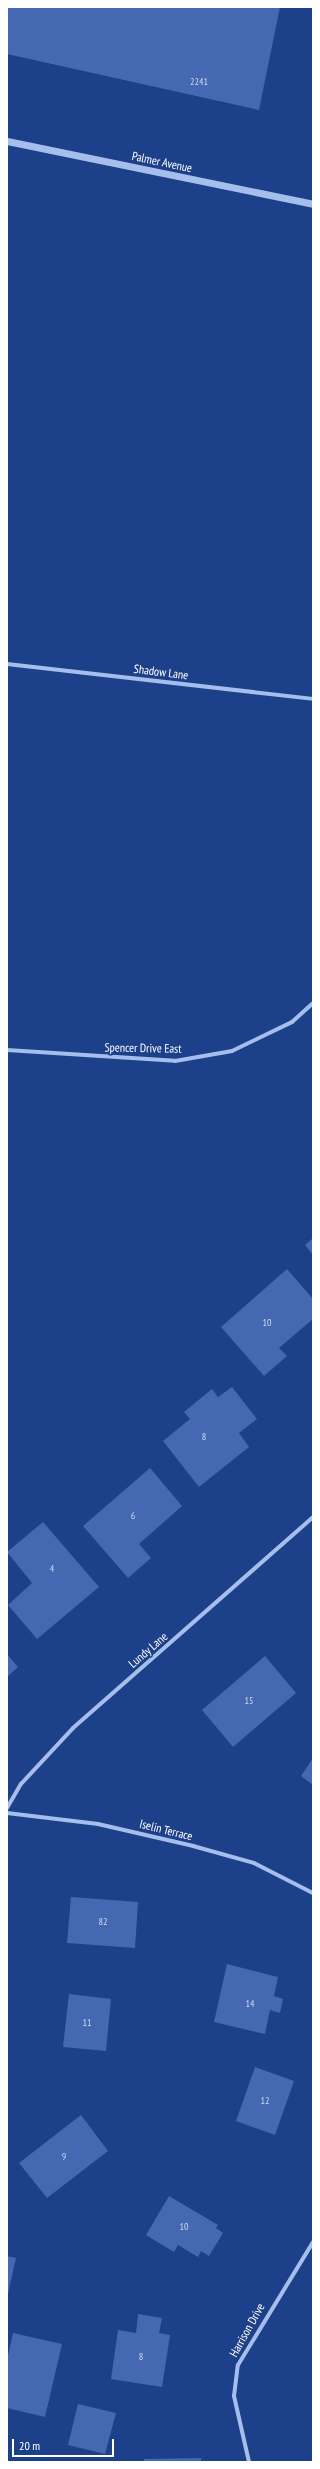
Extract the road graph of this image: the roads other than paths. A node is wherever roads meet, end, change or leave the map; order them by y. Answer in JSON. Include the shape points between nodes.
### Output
{"nodes":[{"id":1,"x":7,"y":141,"type":"edge"},
{"id":2,"x":313,"y":204,"type":"edge"},
{"id":3,"x":7,"y":664,"type":"edge"},
{"id":4,"x":313,"y":699,"type":"edge"},
{"id":5,"x":313,"y":1003,"type":"edge"},
{"id":6,"x":7,"y":1050,"type":"edge"},
{"id":7,"x":313,"y":1517,"type":"edge"},
{"id":8,"x":7,"y":1808,"type":"edge"},
{"id":9,"x":7,"y":1814,"type":"edge"},
{"id":10,"x":313,"y":1893,"type":"edge"},
{"id":11,"x":313,"y":2242,"type":"edge"},
{"id":12,"x":249,"y":2462,"type":"edge"}],
"edges":[{"from":1,"to":2,"type":"street","name":"Palmer Avenue"},
{"from":3,"to":4,"type":"street","name":"Shadow Lane"},
{"from":5,"to":6,"type":"street","name":"Spencer Drive East","via":[[292,1022],[232,1051],[175,1061]]},
{"from":7,"to":8,"type":"street","name":"Lundy Lane","via":[[73,1728],[21,1784]]},
{"from":9,"to":10,"type":"street","name":"Iselin Terrace","via":[[98,1824],[194,1846],[254,1863]]},
{"from":11,"to":12,"type":"street","name":"Harrison Drive","via":[[238,2365],[234,2396]]}]}
